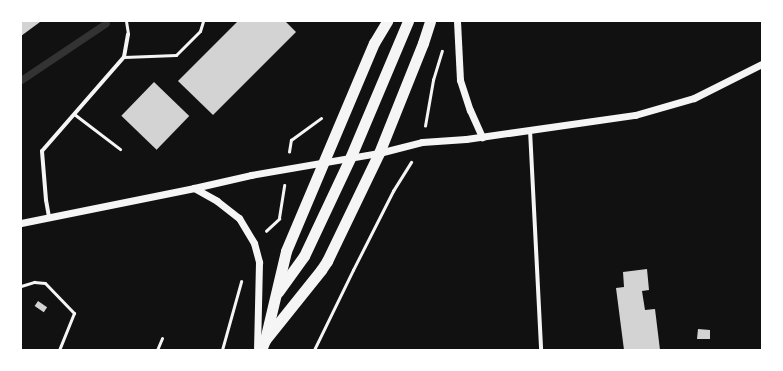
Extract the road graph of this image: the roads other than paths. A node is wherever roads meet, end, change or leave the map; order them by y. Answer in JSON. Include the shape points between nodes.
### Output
{"nodes":[{"id":1,"x":126,"y":21,"type":"edge"},
{"id":2,"x":203,"y":21,"type":"edge"},
{"id":3,"x":387,"y":21,"type":"edge"},
{"id":4,"x":408,"y":21,"type":"edge"},
{"id":5,"x":430,"y":21,"type":"edge"},
{"id":6,"x":457,"y":21,"type":"edge"},
{"id":7,"x":128,"y":34,"type":"joint"},
{"id":8,"x":124,"y":56,"type":"junction"},
{"id":9,"x":762,"y":64,"type":"edge"},
{"id":10,"x":74,"y":114,"type":"junction"},
{"id":11,"x":530,"y":130,"type":"junction"},
{"id":12,"x":482,"y":137,"type":"junction"},
{"id":13,"x":120,"y":149,"type":"dead end"},
{"id":14,"x":379,"y":153,"type":"junction"},
{"id":15,"x":351,"y":156,"type":"junction"},
{"id":16,"x":325,"y":161,"type":"junction"},
{"id":17,"x":194,"y":188,"type":"junction"},
{"id":18,"x":49,"y":217,"type":"junction"},
{"id":19,"x":21,"y":222,"type":"edge"},
{"id":20,"x":21,"y":286,"type":"edge"},
{"id":21,"x":276,"y":296,"type":"junction"},
{"id":22,"x":162,"y":338,"type":"dead end"},
{"id":23,"x":263,"y":345,"type":"edge"},
{"id":24,"x":59,"y":350,"type":"edge"},
{"id":25,"x":157,"y":350,"type":"edge"},
{"id":26,"x":257,"y":350,"type":"edge"},
{"id":27,"x":541,"y":350,"type":"edge"}],
"edges":[{"from":1,"to":7,"type":"lane"},
{"from":2,"to":8,"type":"lane","via":[[200,31],[176,56]]},
{"from":3,"to":16,"type":"highway","via":[[374,43]]},
{"from":4,"to":15,"type":"highway"},
{"from":5,"to":14,"type":"highway"},
{"from":6,"to":12,"type":"street","via":[[460,80]]},
{"from":7,"to":8,"type":"street"},
{"from":8,"to":10,"type":"street"},
{"from":9,"to":11,"type":"street","via":[[694,98],[635,115]]},
{"from":10,"to":13,"type":"lane"},
{"from":10,"to":18,"type":"street","via":[[42,151]]},
{"from":11,"to":12,"type":"street"},
{"from":11,"to":27,"type":"street"},
{"from":12,"to":14,"type":"street","via":[[422,142]]},
{"from":14,"to":15,"type":"street"},
{"from":14,"to":23,"type":"highway","via":[[322,270]]},
{"from":15,"to":16,"type":"street"},
{"from":15,"to":21,"type":"highway","via":[[304,256]]},
{"from":16,"to":17,"type":"street"},
{"from":16,"to":21,"type":"highway","via":[[286,251]]},
{"from":17,"to":18,"type":"street"},
{"from":17,"to":26,"type":"street","via":[[239,218],[254,243],[259,262]]},
{"from":18,"to":19,"type":"street"},
{"from":20,"to":24,"type":"lane","via":[[34,282],[45,284],[74,313]]},
{"from":21,"to":23,"type":"highway"},
{"from":22,"to":25,"type":"lane"}]}
